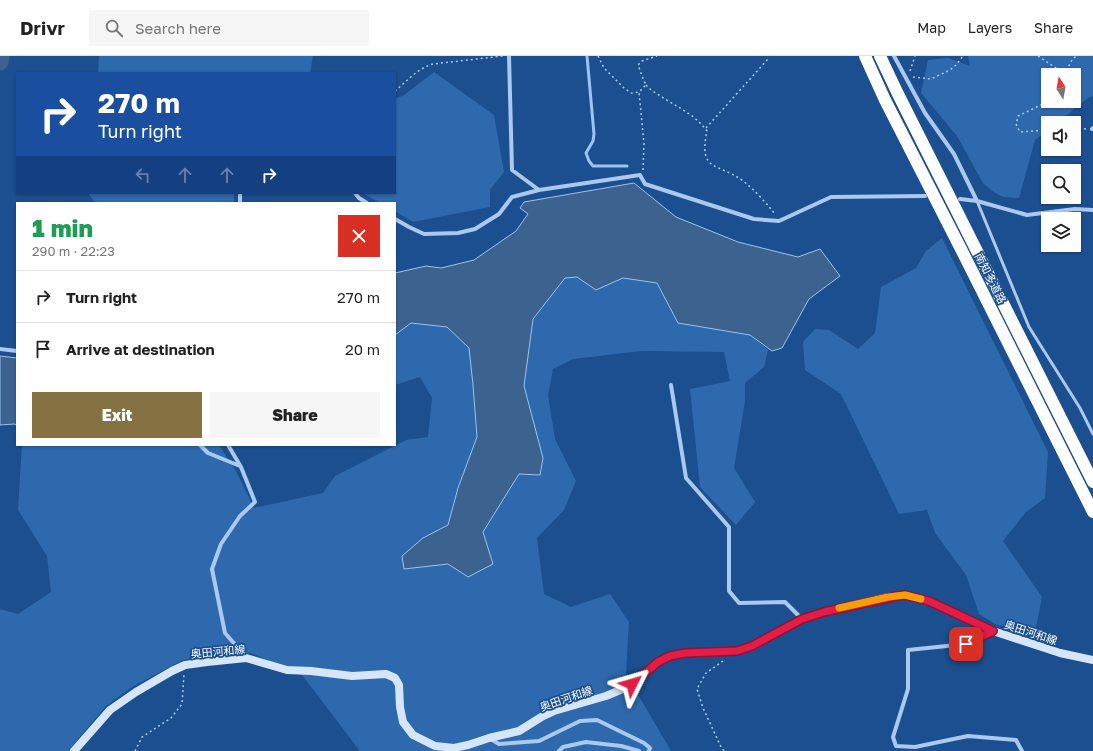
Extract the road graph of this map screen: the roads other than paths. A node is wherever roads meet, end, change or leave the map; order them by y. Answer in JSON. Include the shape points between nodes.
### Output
{"nodes":[{"id":1,"x":507,"y":56,"type":"edge"},
{"id":2,"x":865,"y":56,"type":"edge"},
{"id":3,"x":880,"y":56,"type":"edge"},
{"id":4,"x":894,"y":56,"type":"edge"},
{"id":5,"x":539,"y":190,"type":"junction"},
{"id":6,"x":356,"y":194,"type":"edge"},
{"id":7,"x":924,"y":196,"type":"dead end"},
{"id":8,"x":960,"y":199,"type":"dead end"},
{"id":9,"x":977,"y":201,"type":"junction"},
{"id":10,"x":365,"y":202,"type":"edge"},
{"id":11,"x":1093,"y":210,"type":"edge"},
{"id":12,"x":396,"y":220,"type":"edge"},
{"id":13,"x":0,"y":349,"type":"edge"},
{"id":14,"x":16,"y":351,"type":"edge"},
{"id":15,"x":671,"y":385,"type":"dead end"},
{"id":16,"x":1093,"y":434,"type":"edge"},
{"id":17,"x":201,"y":446,"type":"edge"},
{"id":18,"x":229,"y":446,"type":"edge"},
{"id":19,"x":241,"y":467,"type":"junction"},
{"id":20,"x":1093,"y":482,"type":"edge"},
{"id":21,"x":1093,"y":512,"type":"edge"},
{"id":22,"x":802,"y":619,"type":"junction"},
{"id":23,"x":993,"y":631,"type":"junction"},
{"id":24,"x":246,"y":658,"type":"junction"},
{"id":25,"x":1093,"y":660,"type":"edge"},
{"id":26,"x":489,"y":738,"type":"junction"},
{"id":27,"x":74,"y":751,"type":"edge"},
{"id":28,"x":559,"y":751,"type":"edge"},
{"id":29,"x":639,"y":751,"type":"edge"},
{"id":30,"x":649,"y":751,"type":"edge"},
{"id":31,"x":1022,"y":751,"type":"edge"}],
"edges":[{"from":1,"to":5,"type":"street","via":[[512,170]]},
{"from":2,"to":21,"type":"highway","name":"南知多道路"},
{"from":3,"to":20,"type":"highway","name":"南知多道路"},
{"from":4,"to":9,"type":"street","via":[[925,113],[954,154]]},
{"from":5,"to":7,"type":"street","via":[[640,175],[645,184],[754,220],[779,221],[831,197]]},
{"from":5,"to":12,"type":"street","via":[[512,197],[499,214],[475,229],[458,233],[424,234]]},
{"from":6,"to":10,"type":"street"},
{"from":8,"to":9,"type":"street"},
{"from":9,"to":11,"type":"street","via":[[1027,215],[1075,209]]},
{"from":9,"to":16,"type":"lane","via":[[1029,326],[1080,408]]},
{"from":13,"to":14,"type":"street"},
{"from":15,"to":22,"type":"street","via":[[686,478],[729,527],[729,591],[739,603],[785,602]]},
{"from":17,"to":19,"type":"street","via":[[208,453]]},
{"from":18,"to":19,"type":"street"},
{"from":19,"to":24,"type":"street","via":[[255,502],[240,516],[221,544],[212,569],[225,633]]},
{"from":22,"to":23,"type":"main road","name":"奥田河和線","via":[[905,595],[929,601]]},
{"from":22,"to":26,"type":"main road","name":"奥田河和線","via":[[752,646],[737,651],[670,656],[658,662],[632,684],[606,696],[554,711],[519,731]]},
{"from":23,"to":25,"type":"main road","name":"奥田河和線","via":[[1060,653]]},
{"from":23,"to":31,"type":"street","via":[[966,644],[908,650],[908,689],[893,737],[896,746],[915,747],[968,736],[1016,740]]},
{"from":24,"to":26,"type":"main road","name":"奥田河和線","via":[[287,670],[311,670],[352,676],[386,674],[395,678],[399,685],[403,722],[413,735],[435,746],[454,748]]},
{"from":24,"to":27,"type":"main road","name":"奥田河和線","via":[[185,665],[172,671],[110,710]]},
{"from":26,"to":30,"type":"street","via":[[499,744],[539,741],[580,721],[598,720],[644,743],[650,748]]},
{"from":28,"to":29,"type":"street","via":[[563,747],[586,742]]}]}
